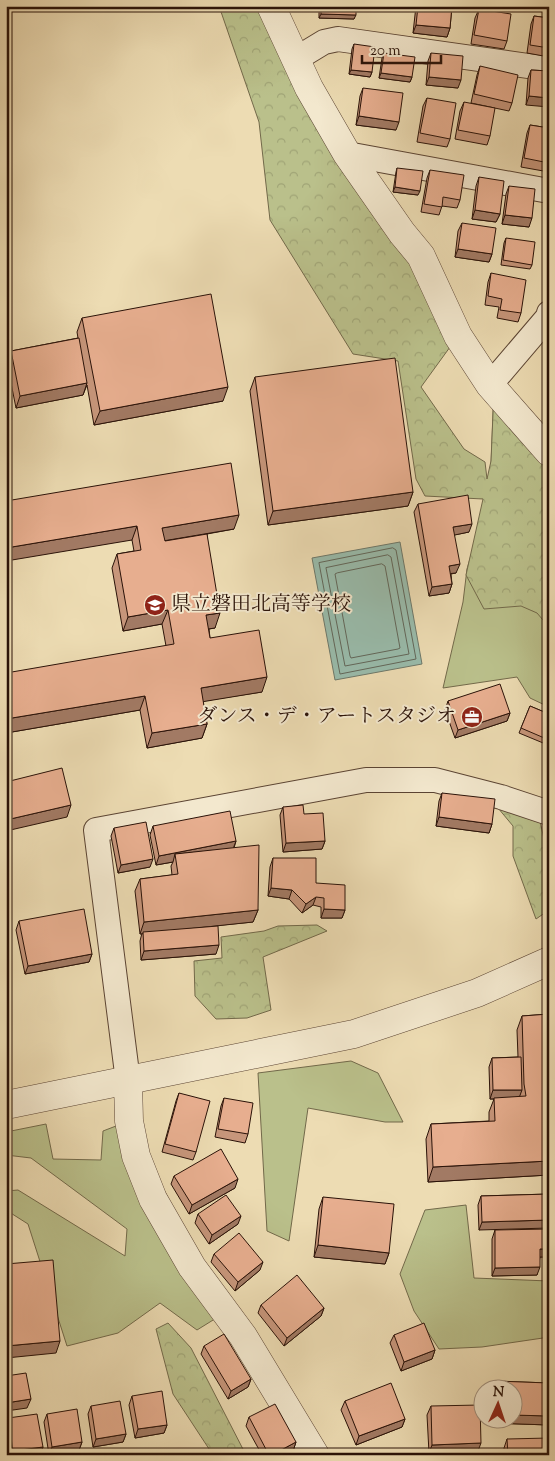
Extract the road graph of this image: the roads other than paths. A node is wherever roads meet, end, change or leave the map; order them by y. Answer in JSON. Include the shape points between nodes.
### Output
{"nodes":[{"id":1,"x":271,"y":6,"type":"edge"},
{"id":2,"x":296,"y":59,"type":"junction"},
{"id":3,"x":549,"y":69,"type":"edge"},
{"id":4,"x":347,"y":154,"type":"junction"},
{"id":5,"x":549,"y":191,"type":"edge"},
{"id":6,"x":549,"y":313,"type":"edge"},
{"id":7,"x":490,"y":385,"type":"junction"},
{"id":8,"x":549,"y":452,"type":"edge"},
{"id":9,"x":549,"y":813,"type":"edge"},
{"id":10,"x":549,"y":961,"type":"edge"},
{"id":11,"x":128,"y":1081,"type":"junction"},
{"id":12,"x":6,"y":1105,"type":"edge"},
{"id":13,"x":315,"y":1455,"type":"edge"}],
"edges":[{"from":1,"to":2,"type":"street"},
{"from":2,"to":3,"type":"street","via":[[324,42],[338,39]]},
{"from":2,"to":4,"type":"street"},
{"from":4,"to":5,"type":"street"},
{"from":4,"to":7,"type":"street","via":[[421,256],[458,336]]},
{"from":6,"to":7,"type":"street"},
{"from":7,"to":8,"type":"street"},
{"from":9,"to":11,"type":"street","via":[[435,780],[366,780],[96,830]]},
{"from":10,"to":11,"type":"street","via":[[477,993],[354,1034]]},
{"from":11,"to":12,"type":"street"},
{"from":11,"to":13,"type":"street","via":[[129,1121],[134,1147],[153,1199],[192,1267],[243,1336]]}]}
